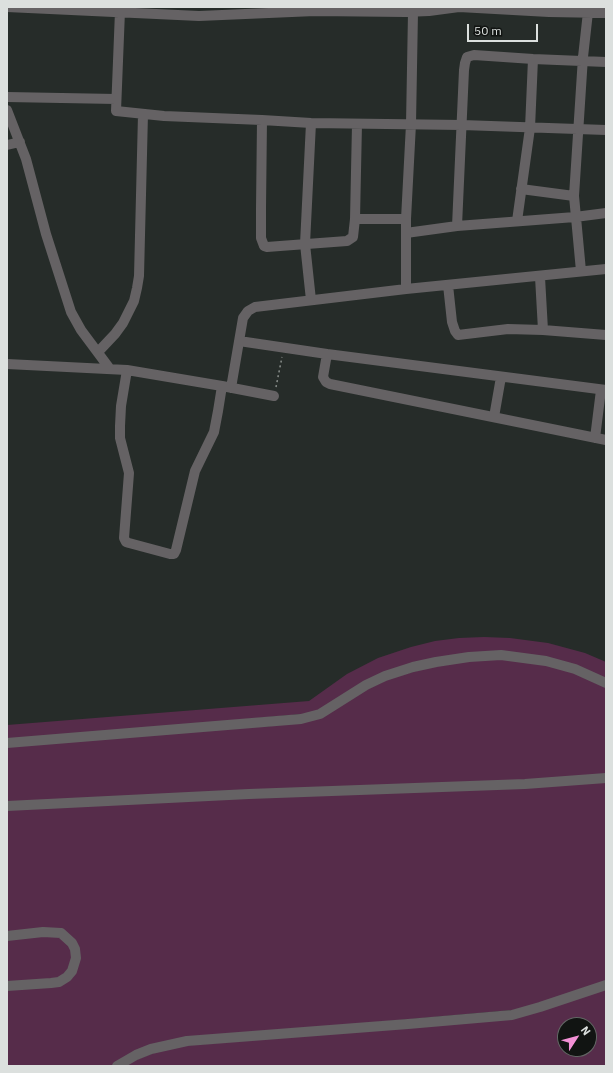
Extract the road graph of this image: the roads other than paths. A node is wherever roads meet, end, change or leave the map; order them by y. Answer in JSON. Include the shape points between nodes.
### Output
{"nodes":[{"id":1,"x":7,"y":7,"type":"edge"},
{"id":2,"x":120,"y":12,"type":"junction"},
{"id":3,"x":414,"y":12,"type":"junction"},
{"id":4,"x":588,"y":12,"type":"junction"},
{"id":5,"x":606,"y":13,"type":"edge"},
{"id":6,"x":534,"y":59,"type":"junction"},
{"id":7,"x":583,"y":61,"type":"junction"},
{"id":8,"x":606,"y":62,"type":"edge"},
{"id":9,"x":7,"y":97,"type":"edge"},
{"id":10,"x":116,"y":99,"type":"junction"},
{"id":11,"x":7,"y":110,"type":"edge"},
{"id":12,"x":143,"y":114,"type":"junction"},
{"id":13,"x":262,"y":120,"type":"junction"},
{"id":14,"x":311,"y":123,"type":"junction"},
{"id":15,"x":357,"y":124,"type":"junction"},
{"id":16,"x":411,"y":124,"type":"junction"},
{"id":17,"x":462,"y":125,"type":"junction"},
{"id":18,"x":530,"y":128,"type":"junction"},
{"id":19,"x":579,"y":130,"type":"junction"},
{"id":20,"x":606,"y":130,"type":"edge"},
{"id":21,"x":20,"y":142,"type":"junction"},
{"id":22,"x":7,"y":145,"type":"edge"},
{"id":23,"x":522,"y":189,"type":"junction"},
{"id":24,"x":574,"y":196,"type":"junction"},
{"id":25,"x":606,"y":213,"type":"edge"},
{"id":26,"x":575,"y":216,"type":"junction"},
{"id":27,"x":355,"y":219,"type":"junction"},
{"id":28,"x":406,"y":219,"type":"junction"},
{"id":29,"x":517,"y":221,"type":"junction"},
{"id":30,"x":457,"y":226,"type":"junction"},
{"id":31,"x":406,"y":233,"type":"junction"},
{"id":32,"x":305,"y":244,"type":"junction"},
{"id":33,"x":606,"y":269,"type":"edge"},
{"id":34,"x":581,"y":271,"type":"junction"},
{"id":35,"x":540,"y":277,"type":"junction"},
{"id":36,"x":448,"y":285,"type":"junction"},
{"id":37,"x":406,"y":289,"type":"junction"},
{"id":38,"x":311,"y":300,"type":"junction"},
{"id":39,"x":543,"y":330,"type":"junction"},
{"id":40,"x":606,"y":336,"type":"edge"},
{"id":41,"x":239,"y":341,"type":"junction"},
{"id":42,"x":98,"y":352,"type":"junction"},
{"id":43,"x":327,"y":354,"type":"junction"},
{"id":44,"x":7,"y":364,"type":"edge"},
{"id":45,"x":110,"y":369,"type":"junction"},
{"id":46,"x":127,"y":370,"type":"junction"},
{"id":47,"x":501,"y":377,"type":"junction"},
{"id":48,"x":227,"y":387,"type":"junction"},
{"id":49,"x":604,"y":390,"type":"edge"},
{"id":50,"x":274,"y":396,"type":"road end"},
{"id":51,"x":494,"y":417,"type":"junction"},
{"id":52,"x":595,"y":438,"type":"junction"},
{"id":53,"x":606,"y":440,"type":"edge"},
{"id":54,"x":606,"y":683,"type":"edge"},
{"id":55,"x":7,"y":743,"type":"edge"},
{"id":56,"x":606,"y":778,"type":"edge"},
{"id":57,"x":7,"y":806,"type":"edge"},
{"id":58,"x":7,"y":936,"type":"edge"},
{"id":59,"x":606,"y":985,"type":"edge"},
{"id":60,"x":7,"y":986,"type":"edge"},
{"id":61,"x":117,"y":1066,"type":"edge"}],
"edges":[{"from":1,"to":2,"type":"street"},
{"from":2,"to":3,"type":"street","via":[[199,16],[315,11]]},
{"from":2,"to":10,"type":"street"},
{"from":3,"to":4,"type":"street","via":[[465,8]]},
{"from":3,"to":16,"type":"street"},
{"from":4,"to":5,"type":"street"},
{"from":4,"to":7,"type":"street"},
{"from":6,"to":7,"type":"street"},
{"from":6,"to":17,"type":"street","via":[[474,55],[468,58],[464,70]]},
{"from":6,"to":18,"type":"street"},
{"from":7,"to":8,"type":"street"},
{"from":7,"to":19,"type":"street"},
{"from":9,"to":10,"type":"street"},
{"from":10,"to":12,"type":"street","via":[[116,111]]},
{"from":11,"to":21,"type":"street"},
{"from":12,"to":13,"type":"street"},
{"from":12,"to":42,"type":"street","via":[[137,288],[134,301],[122,323]]},
{"from":13,"to":14,"type":"street"},
{"from":13,"to":32,"type":"street","via":[[262,242],[267,247]]},
{"from":14,"to":15,"type":"street"},
{"from":14,"to":32,"type":"street"},
{"from":15,"to":16,"type":"street"},
{"from":15,"to":27,"type":"street"},
{"from":16,"to":17,"type":"street"},
{"from":16,"to":28,"type":"street"},
{"from":17,"to":18,"type":"street"},
{"from":17,"to":30,"type":"street"},
{"from":18,"to":19,"type":"street"},
{"from":18,"to":23,"type":"street"},
{"from":19,"to":20,"type":"street"},
{"from":19,"to":24,"type":"street"},
{"from":21,"to":22,"type":"street"},
{"from":21,"to":42,"type":"street","via":[[67,303],[74,319]]},
{"from":23,"to":24,"type":"street"},
{"from":23,"to":29,"type":"street"},
{"from":24,"to":26,"type":"street"},
{"from":25,"to":26,"type":"street"},
{"from":26,"to":29,"type":"street"},
{"from":26,"to":34,"type":"street"},
{"from":27,"to":28,"type":"street"},
{"from":27,"to":32,"type":"street","via":[[354,235],[349,240]]},
{"from":28,"to":31,"type":"street"},
{"from":29,"to":30,"type":"street"},
{"from":30,"to":31,"type":"street"},
{"from":31,"to":37,"type":"street"},
{"from":32,"to":38,"type":"street"},
{"from":33,"to":34,"type":"street"},
{"from":34,"to":35,"type":"street"},
{"from":35,"to":36,"type":"street"},
{"from":35,"to":39,"type":"street"},
{"from":36,"to":37,"type":"street"},
{"from":36,"to":39,"type":"street","via":[[452,322],[458,335],[497,330]]},
{"from":37,"to":38,"type":"street"},
{"from":38,"to":41,"type":"street","via":[[251,309],[243,318]]},
{"from":39,"to":40,"type":"street"},
{"from":41,"to":43,"type":"street"},
{"from":41,"to":48,"type":"street"},
{"from":42,"to":45,"type":"street"},
{"from":43,"to":47,"type":"street"},
{"from":43,"to":51,"type":"street","via":[[324,380],[328,383]]},
{"from":44,"to":45,"type":"street"},
{"from":45,"to":46,"type":"street"},
{"from":46,"to":48,"type":"street"},
{"from":46,"to":48,"type":"street","via":[[120,426],[120,438],[129,473],[124,538],[126,542],[170,554],[174,554],[176,550],[196,471],[214,432]]},
{"from":47,"to":49,"type":"street"},
{"from":47,"to":51,"type":"street"},
{"from":48,"to":50,"type":"street"},
{"from":49,"to":52,"type":"street"},
{"from":51,"to":52,"type":"street"},
{"from":52,"to":53,"type":"street"},
{"from":54,"to":55,"type":"street","via":[[575,669],[546,661],[516,656],[485,655],[412,667],[385,676],[320,714],[301,719]]},
{"from":56,"to":57,"type":"street","via":[[525,784]]},
{"from":58,"to":60,"type":"street","via":[[43,932],[61,934],[69,938],[75,949],[76,958],[72,971],[59,982]]},
{"from":59,"to":61,"type":"street","via":[[512,1014],[187,1041],[151,1049]]}]}
